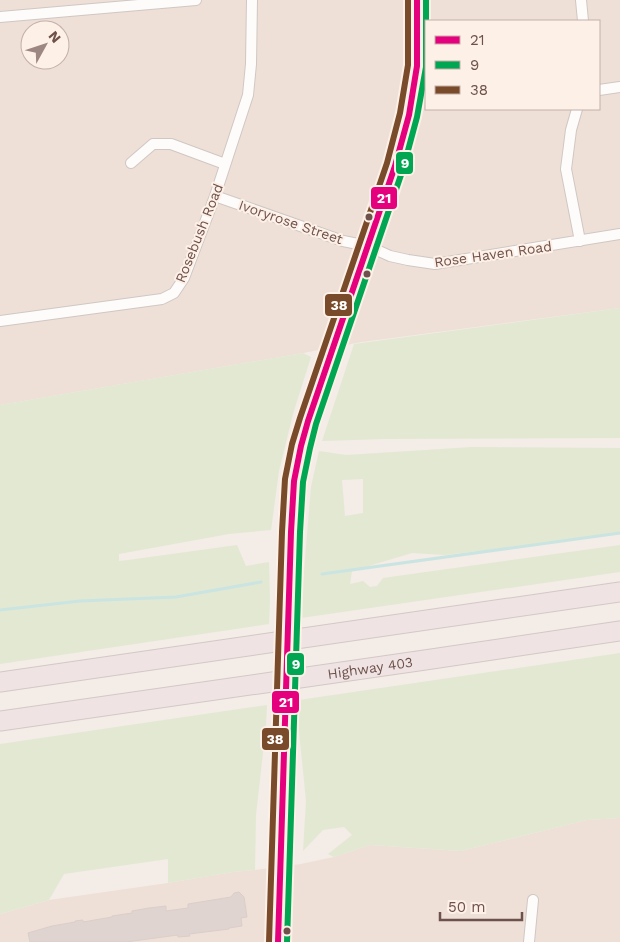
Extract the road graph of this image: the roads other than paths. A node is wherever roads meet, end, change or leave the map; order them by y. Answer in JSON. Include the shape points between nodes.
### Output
{"nodes":[{"id":1,"x":196,"y":0,"type":"edge"},
{"id":2,"x":252,"y":0,"type":"edge"},
{"id":3,"x":418,"y":0,"type":"edge"},
{"id":4,"x":581,"y":0,"type":"edge"},
{"id":5,"x":0,"y":17,"type":"edge"},
{"id":6,"x":582,"y":20,"type":"edge"},
{"id":7,"x":620,"y":87,"type":"edge"},
{"id":8,"x":600,"y":90,"type":"edge"},
{"id":9,"x":577,"y":110,"type":"edge"},
{"id":10,"x":130,"y":163,"type":"dead end"},
{"id":11,"x":225,"y":164,"type":"junction"},
{"id":12,"x":215,"y":196,"type":"junction"},
{"id":13,"x":620,"y":234,"type":"edge"},
{"id":14,"x":580,"y":241,"type":"junction"},
{"id":15,"x":368,"y":246,"type":"junction"},
{"id":16,"x":0,"y":321,"type":"edge"},
{"id":17,"x":620,"y":592,"type":"edge"},
{"id":18,"x":620,"y":631,"type":"edge"},
{"id":19,"x":0,"y":682,"type":"edge"},
{"id":20,"x":0,"y":721,"type":"edge"},
{"id":21,"x":534,"y":900,"type":"dead end"},
{"id":22,"x":278,"y":942,"type":"edge"},
{"id":23,"x":529,"y":942,"type":"edge"}],
"edges":[{"from":1,"to":5,"type":"street"},
{"from":2,"to":11,"type":"street","name":"Rosebush Road","via":[[248,95]]},
{"from":3,"to":15,"type":"main road","via":[[417,66],[410,114]]},
{"from":4,"to":6,"type":"street"},
{"from":7,"to":8,"type":"street"},
{"from":9,"to":14,"type":"street","via":[[566,169]]},
{"from":10,"to":11,"type":"street","via":[[153,144],[171,144]]},
{"from":11,"to":12,"type":"street","name":"Rosebush Road"},
{"from":12,"to":15,"type":"street","name":"Ivoryrose Street","via":[[343,241]]},
{"from":12,"to":16,"type":"street","name":"Rosebush Road","via":[[184,278],[174,293],[162,299]]},
{"from":13,"to":14,"type":"street","name":"Rose Haven Road"},
{"from":14,"to":15,"type":"street","name":"Rose Haven Road","via":[[435,264],[390,256]]},
{"from":15,"to":22,"type":"main road","bridge":true,"via":[[308,421],[294,481]]},
{"from":17,"to":19,"type":"highway"},
{"from":18,"to":20,"type":"highway","name":"Highway 403"},
{"from":21,"to":23,"type":"street"}]}
